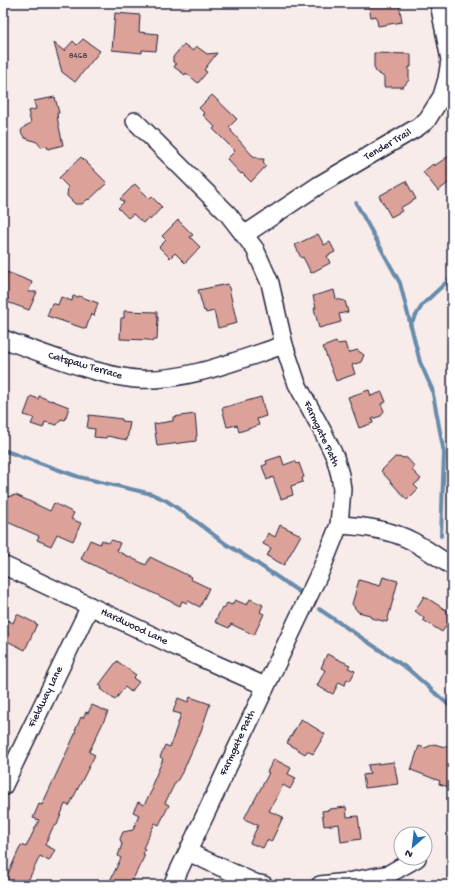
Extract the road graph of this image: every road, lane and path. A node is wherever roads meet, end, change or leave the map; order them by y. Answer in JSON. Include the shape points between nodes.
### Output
{"nodes":[{"id":1,"x":439,"y":3,"type":"edge"},
{"id":2,"x":135,"y":121,"type":"dead end"},
{"id":3,"x":244,"y":235,"type":"junction"},
{"id":4,"x":3,"y":340,"type":"edge"},
{"id":5,"x":284,"y":345,"type":"junction"},
{"id":6,"x":339,"y":525,"type":"junction"},
{"id":7,"x":3,"y":565,"type":"edge"},
{"id":8,"x":452,"y":566,"type":"edge"},
{"id":9,"x":90,"y":606,"type":"junction"},
{"id":10,"x":265,"y":686,"type":"junction"},
{"id":11,"x":3,"y":787,"type":"edge"},
{"id":12,"x":188,"y":852,"type":"junction"},
{"id":13,"x":403,"y":866,"type":"edge"},
{"id":14,"x":172,"y":885,"type":"edge"},
{"id":15,"x":264,"y":885,"type":"edge"},
{"id":16,"x":320,"y":885,"type":"edge"}],
"edges":[{"from":1,"to":3,"type":"street","name":"Tender Trail","via":[[450,60],[442,96],[427,120],[319,185]]},
{"from":2,"to":3,"type":"street","name":"Farmgate Path","via":[[228,214]]},
{"from":3,"to":5,"type":"street","name":"Farmgate Path","via":[[255,249],[270,283]]},
{"from":4,"to":5,"type":"street","name":"Catspaw Terrace","via":[[72,364],[115,376],[137,379],[198,372]]},
{"from":5,"to":6,"type":"street","name":"Farmgate Path","via":[[297,384],[335,457],[342,489]]},
{"from":6,"to":8,"type":"street","via":[[389,532],[411,541]]},
{"from":6,"to":10,"type":"street","name":"Farmgate Path","via":[[321,570]]},
{"from":7,"to":9,"type":"street","name":"Hardwood Lane"},
{"from":9,"to":10,"type":"street","name":"Hardwood Lane"},
{"from":9,"to":11,"type":"street","name":"Fieldway Lane"},
{"from":10,"to":12,"type":"street","name":"Farmgate Path"},
{"from":12,"to":14,"type":"street","name":"Farmgate Path"},
{"from":12,"to":15,"type":"street"},
{"from":13,"to":16,"type":"street","via":[[389,874]]}]}
